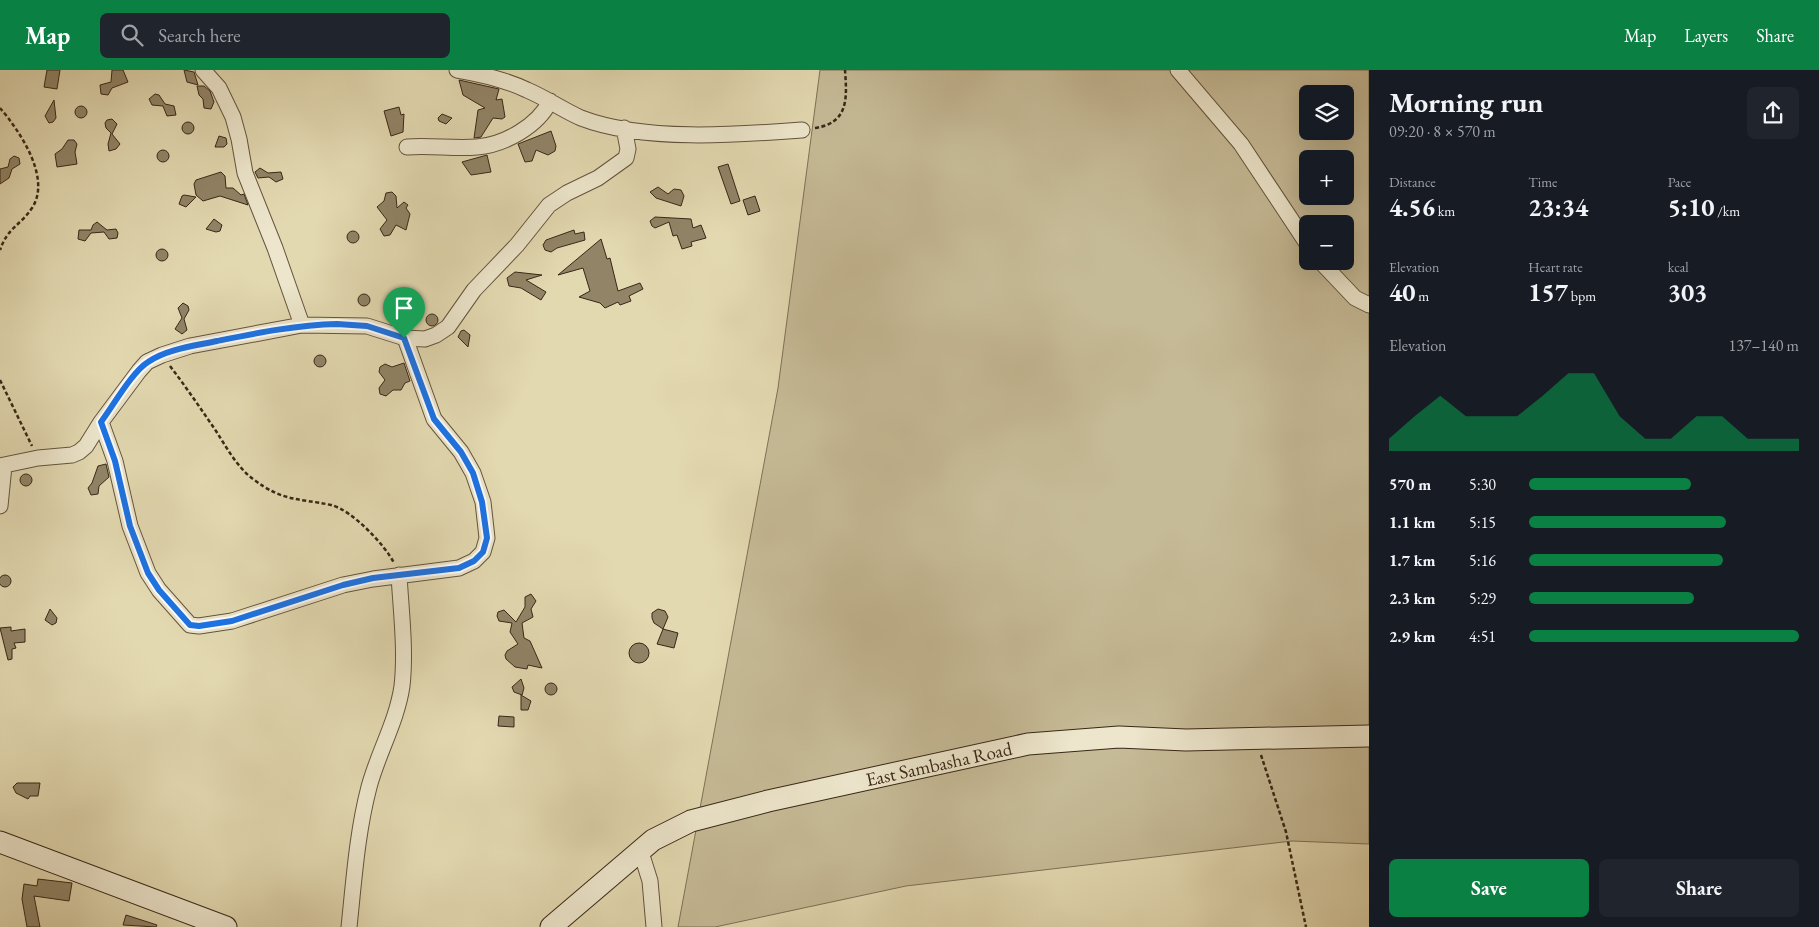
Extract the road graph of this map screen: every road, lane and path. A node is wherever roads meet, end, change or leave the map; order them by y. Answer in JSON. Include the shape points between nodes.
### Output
{"nodes":[{"id":1,"x":203,"y":70,"type":"edge"},
{"id":2,"x":457,"y":70,"type":"edge"},
{"id":3,"x":844,"y":70,"type":"edge"},
{"id":4,"x":1178,"y":70,"type":"edge"},
{"id":5,"x":550,"y":101,"type":"junction"},
{"id":6,"x":0,"y":108,"type":"edge"},
{"id":7,"x":624,"y":128,"type":"junction"},
{"id":8,"x":802,"y":130,"type":"joint"},
{"id":9,"x":407,"y":147,"type":"dead end"},
{"id":10,"x":1299,"y":231,"type":"edge"},
{"id":11,"x":0,"y":250,"type":"edge"},
{"id":12,"x":1329,"y":270,"type":"edge"},
{"id":13,"x":1369,"y":305,"type":"edge"},
{"id":14,"x":302,"y":325,"type":"junction"},
{"id":15,"x":404,"y":338,"type":"junction"},
{"id":16,"x":162,"y":355,"type":"junction"},
{"id":17,"x":0,"y":380,"type":"edge"},
{"id":18,"x":101,"y":422,"type":"junction"},
{"id":19,"x":38,"y":458,"type":"junction"},
{"id":20,"x":2,"y":466,"type":"edge"},
{"id":21,"x":0,"y":506,"type":"edge"},
{"id":22,"x":399,"y":575,"type":"junction"},
{"id":23,"x":1369,"y":736,"type":"edge"},
{"id":24,"x":1256,"y":739,"type":"junction"},
{"id":25,"x":0,"y":842,"type":"edge"},
{"id":26,"x":640,"y":849,"type":"junction"},
{"id":27,"x":226,"y":927,"type":"edge"},
{"id":28,"x":349,"y":927,"type":"edge"},
{"id":29,"x":551,"y":927,"type":"edge"},
{"id":30,"x":654,"y":927,"type":"edge"},
{"id":31,"x":1306,"y":927,"type":"edge"}],
"edges":[{"from":1,"to":14,"type":"street","via":[[219,88],[233,116],[245,173],[276,248]]},
{"from":2,"to":5,"type":"street","via":[[510,84]]},
{"from":3,"to":8,"type":"path","via":[[846,101],[841,114],[834,123]]},
{"from":4,"to":10,"type":"street","via":[[1241,144]]},
{"from":5,"to":7,"type":"street","via":[[581,118]]},
{"from":5,"to":9,"type":"street","via":[[537,120],[490,145]]},
{"from":6,"to":11,"type":"path","via":[[29,149],[37,182],[32,208],[13,226]]},
{"from":7,"to":8,"type":"street","via":[[739,135]]},
{"from":7,"to":15,"type":"street","via":[[628,149],[620,164],[549,205],[474,290],[448,327],[425,339]]},
{"from":12,"to":13,"type":"street","via":[[1356,298]]},
{"from":14,"to":15,"type":"street","via":[[367,326]]},
{"from":14,"to":16,"type":"street","via":[[190,346]]},
{"from":15,"to":22,"type":"street","via":[[434,419],[461,452],[473,473],[482,502],[487,538],[483,552],[459,568]]},
{"from":16,"to":18,"type":"street","via":[[139,370]]},
{"from":16,"to":22,"type":"path","via":[[248,475],[285,498],[340,509],[386,549]]},
{"from":17,"to":19,"type":"path"},
{"from":18,"to":19,"type":"street","via":[[79,452]]},
{"from":18,"to":22,"type":"street","via":[[115,461],[130,526],[148,573],[190,625],[232,621],[343,585]]},
{"from":19,"to":20,"type":"street"},
{"from":20,"to":21,"type":"street"},
{"from":22,"to":28,"type":"street","via":[[402,688],[369,785],[360,824]]},
{"from":23,"to":24,"type":"street","name":"East Sambasha Road"},
{"from":24,"to":26,"type":"street","name":"East Sambasha Road","via":[[1119,737],[1028,744],[691,821]]},
{"from":24,"to":31,"type":"path","via":[[1286,832]]},
{"from":25,"to":27,"type":"street"},
{"from":26,"to":29,"type":"street","name":"East Sambasha Road"},
{"from":26,"to":30,"type":"street","via":[[650,881]]}]}
